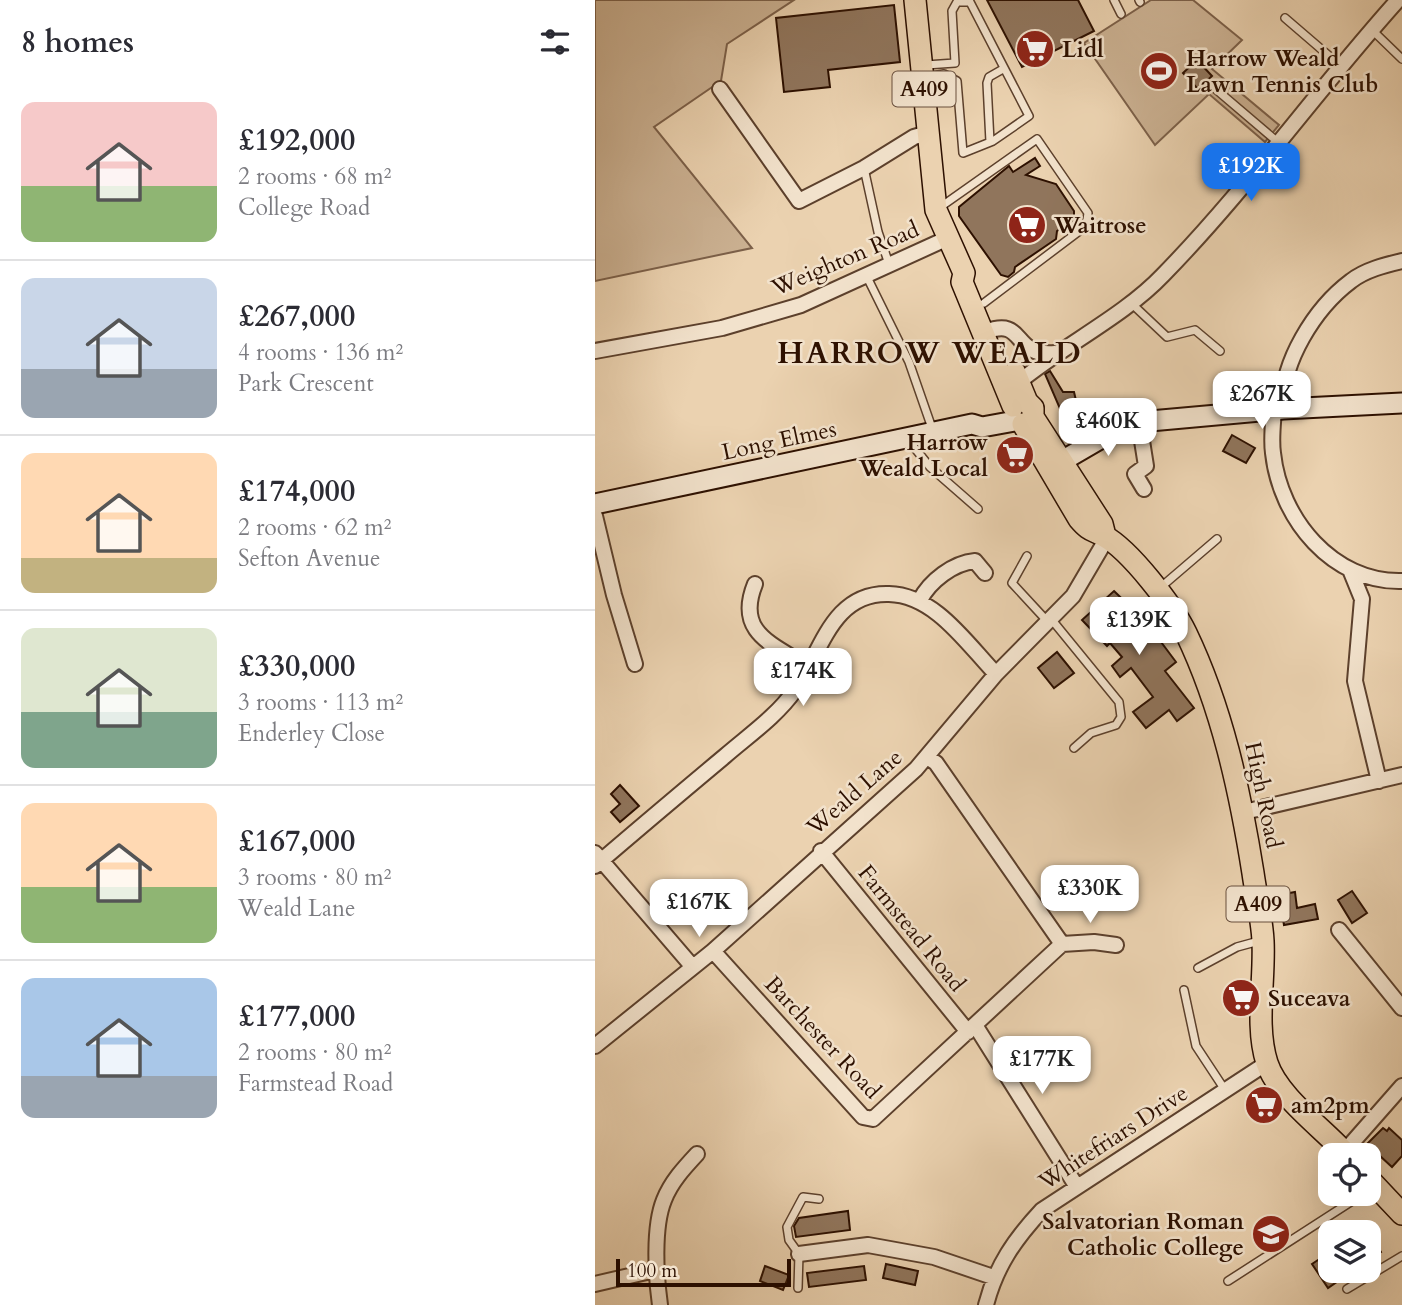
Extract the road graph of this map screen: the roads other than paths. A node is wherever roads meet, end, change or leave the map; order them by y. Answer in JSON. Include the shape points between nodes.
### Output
{"nodes":[{"id":1,"x":915,"y":0,"type":"edge"},
{"id":2,"x":1114,"y":0,"type":"edge"},
{"id":3,"x":1398,"y":0,"type":"edge"},
{"id":4,"x":1121,"y":14,"type":"dead end"},
{"id":5,"x":1285,"y":18,"type":"dead end"},
{"id":6,"x":1371,"y":29,"type":"junction"},
{"id":7,"x":1402,"y":60,"type":"edge"},
{"id":8,"x":955,"y":63,"type":"junction"},
{"id":9,"x":1342,"y":67,"type":"junction"},
{"id":10,"x":1003,"y":69,"type":"junction"},
{"id":11,"x":922,"y":72,"type":"junction"},
{"id":12,"x":957,"y":81,"type":"junction"},
{"id":13,"x":1212,"y":86,"type":"dead end"},
{"id":14,"x":720,"y":89,"type":"dead end"},
{"id":15,"x":928,"y":133,"type":"junction"},
{"id":16,"x":990,"y":142,"type":"junction"},
{"id":17,"x":1280,"y":144,"type":"junction"},
{"id":18,"x":864,"y":168,"type":"junction"},
{"id":19,"x":936,"y":211,"type":"junction"},
{"id":20,"x":948,"y":239,"type":"junction"},
{"id":21,"x":1402,"y":261,"type":"edge"},
{"id":22,"x":889,"y":264,"type":"junction"},
{"id":23,"x":964,"y":273,"type":"junction"},
{"id":24,"x":866,"y":275,"type":"junction"},
{"id":25,"x":1131,"y":302,"type":"junction"},
{"id":26,"x":984,"y":303,"type":"junction"},
{"id":27,"x":990,"y":330,"type":"junction"},
{"id":28,"x":595,"y":351,"type":"edge"},
{"id":29,"x":1220,"y":351,"type":"dead end"},
{"id":30,"x":1055,"y":353,"type":"junction"},
{"id":31,"x":1402,"y":402,"type":"edge"},
{"id":32,"x":1020,"y":409,"type":"junction"},
{"id":33,"x":1278,"y":409,"type":"junction"},
{"id":34,"x":1139,"y":422,"type":"junction"},
{"id":35,"x":934,"y":432,"type":"junction"},
{"id":36,"x":906,"y":438,"type":"junction"},
{"id":37,"x":1056,"y":465,"type":"junction"},
{"id":38,"x":1144,"y":489,"type":"dead end"},
{"id":39,"x":595,"y":504,"type":"edge"},
{"id":40,"x":978,"y":509,"type":"dead end"},
{"id":41,"x":595,"y":516,"type":"edge"},
{"id":42,"x":1106,"y":537,"type":"junction"},
{"id":43,"x":1217,"y":539,"type":"dead end"},
{"id":44,"x":1027,"y":556,"type":"dead end"},
{"id":45,"x":1351,"y":572,"type":"junction"},
{"id":46,"x":985,"y":573,"type":"dead end"},
{"id":47,"x":1402,"y":581,"type":"edge"},
{"id":48,"x":1384,"y":582,"type":"junction"},
{"id":49,"x":755,"y":584,"type":"dead end"},
{"id":50,"x":1157,"y":590,"type":"junction"},
{"id":51,"x":1361,"y":599,"type":"junction"},
{"id":52,"x":920,"y":600,"type":"junction"},
{"id":53,"x":1050,"y":622,"type":"junction"},
{"id":54,"x":635,"y":664,"type":"dead end"},
{"id":55,"x":808,"y":667,"type":"junction"},
{"id":56,"x":996,"y":674,"type":"junction"},
{"id":57,"x":1074,"y":748,"type":"dead end"},
{"id":58,"x":927,"y":757,"type":"junction"},
{"id":59,"x":1402,"y":775,"type":"edge"},
{"id":60,"x":1379,"y":781,"type":"junction"},
{"id":61,"x":1244,"y":812,"type":"junction"},
{"id":62,"x":821,"y":851,"type":"junction"},
{"id":63,"x":597,"y":859,"type":"edge"},
{"id":64,"x":1339,"y":930,"type":"dead end"},
{"id":65,"x":1263,"y":940,"type":"junction"},
{"id":66,"x":1062,"y":944,"type":"junction"},
{"id":67,"x":1116,"y":945,"type":"dead end"},
{"id":68,"x":713,"y":951,"type":"junction"},
{"id":69,"x":692,"y":966,"type":"junction"},
{"id":70,"x":1198,"y":968,"type":"dead end"},
{"id":71,"x":1184,"y":990,"type":"dead end"},
{"id":72,"x":1402,"y":1008,"type":"edge"},
{"id":73,"x":971,"y":1028,"type":"junction"},
{"id":74,"x":595,"y":1046,"type":"edge"},
{"id":75,"x":1267,"y":1063,"type":"junction"},
{"id":76,"x":1402,"y":1086,"type":"edge"},
{"id":77,"x":1225,"y":1090,"type":"junction"},
{"id":78,"x":1335,"y":1143,"type":"edge"},
{"id":79,"x":1354,"y":1143,"type":"edge"},
{"id":80,"x":697,"y":1154,"type":"dead end"},
{"id":81,"x":1077,"y":1187,"type":"junction"},
{"id":82,"x":1381,"y":1197,"type":"edge"},
{"id":83,"x":820,"y":1199,"type":"dead end"},
{"id":84,"x":1339,"y":1206,"type":"edge"},
{"id":85,"x":1402,"y":1214,"type":"edge"},
{"id":86,"x":799,"y":1254,"type":"junction"},
{"id":87,"x":1402,"y":1256,"type":"edge"},
{"id":88,"x":655,"y":1270,"type":"junction"},
{"id":89,"x":993,"y":1277,"type":"junction"},
{"id":90,"x":1228,"y":1281,"type":"dead end"},
{"id":91,"x":595,"y":1284,"type":"edge"},
{"id":92,"x":798,"y":1288,"type":"dead end"},
{"id":93,"x":1346,"y":1289,"type":"dead end"},
{"id":94,"x":660,"y":1305,"type":"edge"},
{"id":95,"x":986,"y":1305,"type":"edge"}],
"edges":[{"from":1,"to":11,"type":"main road","name":"High Road","number":"A409"},
{"from":2,"to":4,"type":"lane"},
{"from":3,"to":6,"type":"street"},
{"from":5,"to":9,"type":"lane"},
{"from":6,"to":7,"type":"lane"},
{"from":6,"to":9,"type":"street"},
{"from":8,"to":10,"type":"lane","via":[[952,11],[957,2],[964,1],[975,9]]},
{"from":8,"to":11,"type":"lane"},
{"from":8,"to":12,"type":"lane"},
{"from":9,"to":17,"type":"street"},
{"from":10,"to":16,"type":"lane","via":[[986,83]]},
{"from":10,"to":16,"type":"lane","via":[[1029,116]]},
{"from":11,"to":12,"type":"lane","via":[[944,74]]},
{"from":11,"to":15,"type":"main road","name":"High Road","number":"A409"},
{"from":12,"to":16,"type":"lane","via":[[963,153]]},
{"from":13,"to":17,"type":"lane"},
{"from":14,"to":18,"type":"street","via":[[799,201]]},
{"from":15,"to":18,"type":"street"},
{"from":15,"to":19,"type":"main road","name":"High Road","number":"A409"},
{"from":17,"to":25,"type":"street","via":[[1162,276]]},
{"from":18,"to":22,"type":"lane"},
{"from":19,"to":20,"type":"main road","name":"High Road","number":"A409"},
{"from":19,"to":26,"type":"lane","via":[[1037,139],[1088,214],[1086,226]]},
{"from":20,"to":22,"type":"street","name":"Weighton Road"},
{"from":20,"to":23,"type":"main road","name":"High Road","number":"A409"},
{"from":21,"to":33,"type":"street","via":[[1352,280],[1323,308],[1300,343]]},
{"from":22,"to":24,"type":"street","name":"Weighton Road"},
{"from":23,"to":26,"type":"main road","name":"High Road","number":"A409","via":[[972,278]]},
{"from":23,"to":27,"type":"main road","name":"High Road","number":"A409","via":[[963,282]]},
{"from":24,"to":28,"type":"street","name":"Weighton Road","via":[[801,305],[735,325]]},
{"from":24,"to":35,"type":"lane","via":[[909,362]]},
{"from":25,"to":29,"type":"lane","via":[[1167,337],[1195,330]]},
{"from":25,"to":30,"type":"street"},
{"from":26,"to":27,"type":"main road","name":"High Road","number":"A409"},
{"from":27,"to":30,"type":"street","via":[[1012,330],[1029,351]]},
{"from":27,"to":32,"type":"main road","name":"High Road","number":"A409"},
{"from":30,"to":32,"type":"street"},
{"from":31,"to":33,"type":"street"},
{"from":32,"to":35,"type":"street","name":"Long Elmes","via":[[982,427],[972,424]]},
{"from":32,"to":37,"type":"main road","name":"High Road","number":"A409"},
{"from":33,"to":34,"type":"street"},
{"from":33,"to":45,"type":"street","via":[[1273,452],[1294,517],[1315,547]]},
{"from":34,"to":37,"type":"street","via":[[1117,429]]},
{"from":34,"to":38,"type":"street","via":[[1146,466],[1135,474]]},
{"from":35,"to":36,"type":"street","name":"Long Elmes"},
{"from":36,"to":39,"type":"street","name":"Long Elmes"},
{"from":36,"to":40,"type":"lane","via":[[930,467]]},
{"from":37,"to":42,"type":"main road","name":"High Road","number":"A409","via":[[1079,519],[1089,531]]},
{"from":41,"to":54,"type":"street"},
{"from":42,"to":50,"type":"main road","name":"High Road","number":"A409"},
{"from":42,"to":53,"type":"street","name":"Weald Lane","via":[[1073,596]]},
{"from":43,"to":50,"type":"lane"},
{"from":44,"to":53,"type":"lane","via":[[1012,583]]},
{"from":45,"to":48,"type":"street"},
{"from":45,"to":51,"type":"street"},
{"from":46,"to":52,"type":"street","via":[[975,561],[961,562],[926,588]]},
{"from":47,"to":48,"type":"street"},
{"from":48,"to":51,"type":"street"},
{"from":49,"to":55,"type":"street","via":[[747,604],[757,634]]},
{"from":50,"to":61,"type":"main road","name":"High Road","number":"A409","via":[[1186,632],[1212,699]]},
{"from":51,"to":60,"type":"street","via":[[1355,681]]},
{"from":52,"to":55,"type":"street","via":[[888,593],[856,601],[832,621]]},
{"from":52,"to":56,"type":"street"},
{"from":53,"to":56,"type":"street","name":"Weald Lane"},
{"from":53,"to":57,"type":"lane","via":[[1119,702],[1121,717],[1116,725],[1091,733]]},
{"from":55,"to":63,"type":"street","via":[[794,691],[766,721]]},
{"from":56,"to":58,"type":"street","name":"Weald Lane"},
{"from":58,"to":62,"type":"street","name":"Weald Lane"},
{"from":58,"to":66,"type":"street","via":[[936,763]]},
{"from":59,"to":60,"type":"street"},
{"from":60,"to":61,"type":"street"},
{"from":61,"to":65,"type":"main road","name":"High Road","number":"A409"},
{"from":62,"to":68,"type":"street","name":"Weald Lane"},
{"from":62,"to":73,"type":"street","name":"Farmstead Road"},
{"from":63,"to":69,"type":"street"},
{"from":64,"to":72,"type":"street"},
{"from":65,"to":70,"type":"lane","via":[[1237,947]]},
{"from":65,"to":75,"type":"main road","name":"High Road","number":"A409"},
{"from":66,"to":67,"type":"street"},
{"from":66,"to":73,"type":"street"},
{"from":68,"to":69,"type":"street","name":"Weald Lane"},
{"from":68,"to":73,"type":"street","name":"Barchester Road","via":[[863,1117],[873,1119]]},
{"from":69,"to":74,"type":"street","name":"Weald Lane"},
{"from":71,"to":77,"type":"lane","via":[[1196,1046]]},
{"from":73,"to":81,"type":"street","name":"Farmstead Road"},
{"from":75,"to":77,"type":"street","name":"Whitefriars Drive"},
{"from":75,"to":78,"type":"main road","name":"High Road","number":"A409","via":[[1278,1082]]},
{"from":76,"to":79,"type":"street"},
{"from":77,"to":81,"type":"street","name":"Whitefriars Drive"},
{"from":80,"to":88,"type":"street","via":[[663,1201]]},
{"from":81,"to":89,"type":"street","name":"Whitefriars Drive","via":[[1017,1237]]},
{"from":82,"to":85,"type":"main road"},
{"from":83,"to":86,"type":"lane","via":[[803,1197],[787,1227]]},
{"from":84,"to":90,"type":"lane"},
{"from":86,"to":89,"type":"street","via":[[868,1245],[935,1257]]},
{"from":86,"to":92,"type":"lane"},
{"from":87,"to":93,"type":"lane"},
{"from":88,"to":91,"type":"street"},
{"from":88,"to":94,"type":"street"},
{"from":89,"to":95,"type":"street","name":"Whitefriars Drive"}]}
